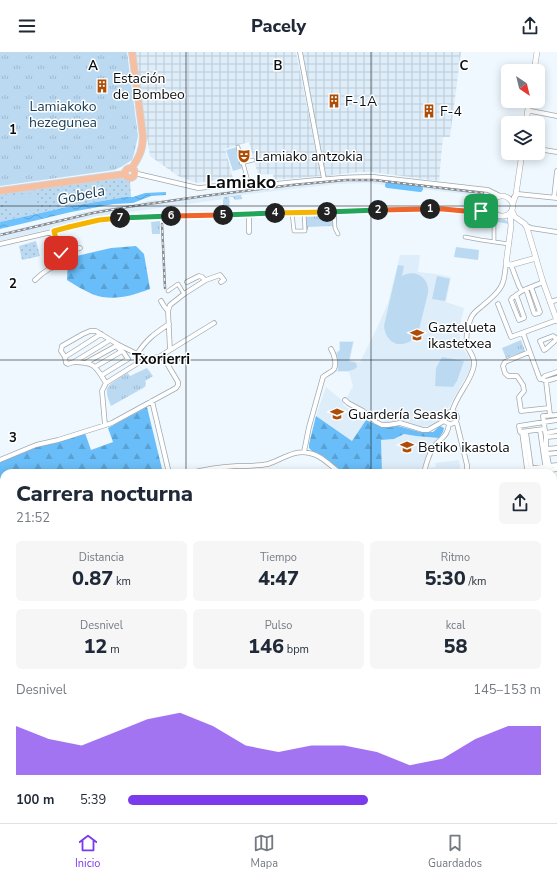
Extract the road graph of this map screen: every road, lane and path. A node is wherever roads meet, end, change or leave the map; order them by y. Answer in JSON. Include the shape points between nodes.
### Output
{"nodes":[{"id":1,"x":132,"y":52,"type":"edge"},
{"id":2,"x":300,"y":52,"type":"edge"},
{"id":3,"x":536,"y":52,"type":"edge"},
{"id":4,"x":535,"y":64,"type":"edge"},
{"id":5,"x":528,"y":108,"type":"edge"},
{"id":6,"x":528,"y":112,"type":"junction"},
{"id":7,"x":527,"y":116,"type":"edge"},
{"id":8,"x":557,"y":116,"type":"edge"},
{"id":9,"x":238,"y":147,"type":"dead end"},
{"id":10,"x":545,"y":150,"type":"edge"},
{"id":11,"x":557,"y":152,"type":"edge"},
{"id":12,"x":253,"y":160,"type":"dead end"},
{"id":13,"x":521,"y":160,"type":"edge"},
{"id":14,"x":242,"y":163,"type":"junction"},
{"id":15,"x":133,"y":171,"type":"junction"},
{"id":16,"x":557,"y":171,"type":"edge"},
{"id":17,"x":324,"y":179,"type":"junction"},
{"id":18,"x":249,"y":185,"type":"junction"},
{"id":19,"x":517,"y":188,"type":"junction"},
{"id":20,"x":484,"y":189,"type":"junction"},
{"id":21,"x":0,"y":191,"type":"edge"},
{"id":22,"x":521,"y":195,"type":"junction"},
{"id":23,"x":555,"y":198,"type":"edge"},
{"id":24,"x":510,"y":199,"type":"junction"},
{"id":25,"x":493,"y":202,"type":"junction"},
{"id":26,"x":334,"y":212,"type":"junction"},
{"id":27,"x":475,"y":212,"type":"junction"},
{"id":28,"x":511,"y":212,"type":"junction"},
{"id":29,"x":292,"y":213,"type":"junction"},
{"id":30,"x":304,"y":213,"type":"junction"},
{"id":31,"x":496,"y":213,"type":"junction"},
{"id":32,"x":249,"y":214,"type":"junction"},
{"id":33,"x":504,"y":216,"type":"junction"},
{"id":34,"x":494,"y":222,"type":"dead end"},
{"id":35,"x":523,"y":223,"type":"junction"},
{"id":36,"x":511,"y":226,"type":"junction"},
{"id":37,"x":53,"y":231,"type":"junction"},
{"id":38,"x":249,"y":232,"type":"dead end"},
{"id":39,"x":557,"y":232,"type":"edge"},
{"id":40,"x":338,"y":234,"type":"dead end"},
{"id":41,"x":465,"y":238,"type":"dead end"},
{"id":42,"x":494,"y":242,"type":"junction"},
{"id":43,"x":0,"y":244,"type":"edge"},
{"id":44,"x":508,"y":244,"type":"junction"},
{"id":45,"x":80,"y":248,"type":"dead end"},
{"id":46,"x":536,"y":258,"type":"junction"},
{"id":47,"x":508,"y":264,"type":"junction"},
{"id":48,"x":36,"y":280,"type":"dead end"},
{"id":49,"x":205,"y":280,"type":"junction"},
{"id":50,"x":187,"y":282,"type":"dead end"},
{"id":51,"x":221,"y":282,"type":"dead end"},
{"id":52,"x":543,"y":282,"type":"junction"},
{"id":53,"x":531,"y":287,"type":"junction"},
{"id":54,"x":167,"y":289,"type":"dead end"},
{"id":55,"x":524,"y":290,"type":"junction"},
{"id":56,"x":184,"y":294,"type":"junction"},
{"id":57,"x":516,"y":295,"type":"junction"},
{"id":58,"x":557,"y":300,"type":"edge"},
{"id":59,"x":161,"y":301,"type":"dead end"},
{"id":60,"x":550,"y":302,"type":"junction"},
{"id":61,"x":498,"y":304,"type":"dead end"},
{"id":62,"x":168,"y":311,"type":"junction"},
{"id":63,"x":557,"y":320,"type":"edge"},
{"id":64,"x":214,"y":323,"type":"dead end"},
{"id":65,"x":169,"y":324,"type":"junction"},
{"id":66,"x":523,"y":333,"type":"junction"},
{"id":67,"x":101,"y":334,"type":"junction"},
{"id":68,"x":110,"y":340,"type":"junction"},
{"id":69,"x":117,"y":345,"type":"junction"},
{"id":70,"x":331,"y":349,"type":"dead end"},
{"id":71,"x":170,"y":350,"type":"junction"},
{"id":72,"x":122,"y":351,"type":"junction"},
{"id":73,"x":529,"y":352,"type":"junction"},
{"id":74,"x":137,"y":354,"type":"junction"},
{"id":75,"x":162,"y":355,"type":"junction"},
{"id":76,"x":65,"y":357,"type":"junction"},
{"id":77,"x":148,"y":359,"type":"junction"},
{"id":78,"x":74,"y":362,"type":"junction"},
{"id":79,"x":87,"y":362,"type":"junction"},
{"id":80,"x":95,"y":367,"type":"junction"},
{"id":81,"x":557,"y":372,"type":"edge"},
{"id":82,"x":102,"y":375,"type":"junction"},
{"id":83,"x":557,"y":378,"type":"edge"},
{"id":84,"x":544,"y":380,"type":"junction"},
{"id":85,"x":106,"y":382,"type":"junction"},
{"id":86,"x":345,"y":400,"type":"dead end"},
{"id":87,"x":152,"y":401,"type":"junction"},
{"id":88,"x":549,"y":408,"type":"junction"},
{"id":89,"x":452,"y":412,"type":"junction"},
{"id":90,"x":550,"y":415,"type":"junction"},
{"id":91,"x":557,"y":415,"type":"edge"},
{"id":92,"x":557,"y":420,"type":"edge"},
{"id":93,"x":444,"y":421,"type":"junction"},
{"id":94,"x":456,"y":422,"type":"junction"},
{"id":95,"x":544,"y":422,"type":"junction"},
{"id":96,"x":449,"y":424,"type":"junction"},
{"id":97,"x":105,"y":425,"type":"junction"},
{"id":98,"x":557,"y":431,"type":"edge"},
{"id":99,"x":524,"y":432,"type":"junction"},
{"id":100,"x":544,"y":432,"type":"junction"},
{"id":101,"x":557,"y":436,"type":"edge"},
{"id":102,"x":557,"y":448,"type":"edge"},
{"id":103,"x":546,"y":449,"type":"junction"},
{"id":104,"x":304,"y":452,"type":"junction"},
{"id":105,"x":557,"y":453,"type":"edge"},
{"id":106,"x":547,"y":454,"type":"junction"},
{"id":107,"x":0,"y":460,"type":"edge"},
{"id":108,"x":557,"y":465,"type":"edge"},
{"id":109,"x":547,"y":468,"type":"junction"},
{"id":110,"x":167,"y":469,"type":"edge"},
{"id":111,"x":214,"y":469,"type":"edge"},
{"id":112,"x":335,"y":469,"type":"edge"},
{"id":113,"x":425,"y":469,"type":"edge"},
{"id":114,"x":467,"y":469,"type":"edge"},
{"id":115,"x":557,"y":469,"type":"edge"}],
"edges":[{"from":1,"to":15,"type":"main road","via":[[143,136],[141,152]]},
{"from":2,"to":17,"type":"street"},
{"from":3,"to":4,"type":"street"},
{"from":5,"to":6,"type":"street"},
{"from":6,"to":7,"type":"street"},
{"from":6,"to":8,"type":"street"},
{"from":9,"to":14,"type":"street"},
{"from":10,"to":11,"type":"street"},
{"from":12,"to":14,"type":"street"},
{"from":13,"to":19,"type":"street"},
{"from":14,"to":18,"type":"street"},
{"from":15,"to":18,"type":"street","via":[[198,188]]},
{"from":15,"to":21,"type":"main road","via":[[126,169],[125,174]]},
{"from":16,"to":23,"type":"street"},
{"from":17,"to":18,"type":"street"},
{"from":17,"to":20,"type":"street","via":[[359,176]]},
{"from":19,"to":22,"type":"street"},
{"from":19,"to":24,"type":"street"},
{"from":19,"to":24,"type":"street"},
{"from":20,"to":24,"type":"street"},
{"from":20,"to":25,"type":"street","via":[[490,193]]},
{"from":22,"to":23,"type":"street"},
{"from":22,"to":24,"type":"street"},
{"from":24,"to":25,"type":"street"},
{"from":24,"to":28,"type":"street"},
{"from":25,"to":27,"type":"street","via":[[484,210]]},
{"from":25,"to":31,"type":"street"},
{"from":26,"to":27,"type":"street","via":[[443,209]]},
{"from":26,"to":30,"type":"street"},
{"from":26,"to":40,"type":"street"},
{"from":27,"to":31,"type":"street"},
{"from":28,"to":33,"type":"street"},
{"from":28,"to":35,"type":"street"},
{"from":28,"to":36,"type":"street"},
{"from":29,"to":30,"type":"street"},
{"from":29,"to":30,"type":"street","via":[[294,232],[305,231]]},
{"from":29,"to":32,"type":"street"},
{"from":31,"to":33,"type":"street"},
{"from":32,"to":37,"type":"street","via":[[99,220]]},
{"from":32,"to":38,"type":"street"},
{"from":33,"to":36,"type":"street"},
{"from":34,"to":42,"type":"street"},
{"from":35,"to":39,"type":"street","via":[[531,228]]},
{"from":35,"to":46,"type":"street","via":[[527,228]]},
{"from":36,"to":44,"type":"street"},
{"from":37,"to":43,"type":"street"},
{"from":37,"to":45,"type":"street","via":[[61,253]]},
{"from":37,"to":48,"type":"street","via":[[57,253],[63,262]]},
{"from":41,"to":42,"type":"street"},
{"from":42,"to":44,"type":"street"},
{"from":44,"to":47,"type":"street"},
{"from":46,"to":47,"type":"street"},
{"from":46,"to":52,"type":"street"},
{"from":47,"to":55,"type":"street"},
{"from":47,"to":89,"type":"street","via":[[503,282],[495,295],[471,316],[467,344],[474,360],[473,371],[455,401]]},
{"from":49,"to":50,"type":"street","via":[[199,276]]},
{"from":49,"to":51,"type":"street","via":[[220,275],[224,280]]},
{"from":49,"to":56,"type":"street"},
{"from":52,"to":53,"type":"street"},
{"from":52,"to":60,"type":"street"},
{"from":53,"to":55,"type":"street"},
{"from":53,"to":55,"type":"street","via":[[539,313],[534,314]]},
{"from":54,"to":56,"type":"street","via":[[178,284]]},
{"from":55,"to":57,"type":"street"},
{"from":56,"to":62,"type":"street","via":[[170,305]]},
{"from":57,"to":57,"type":"street","via":[[511,300],[519,320],[524,317]]},
{"from":58,"to":60,"type":"street"},
{"from":59,"to":62,"type":"street"},
{"from":60,"to":63,"type":"street"},
{"from":61,"to":66,"type":"street","via":[[511,337]]},
{"from":62,"to":65,"type":"street"},
{"from":63,"to":66,"type":"street"},
{"from":64,"to":71,"type":"street"},
{"from":65,"to":71,"type":"street"},
{"from":65,"to":74,"type":"street","via":[[150,337]]},
{"from":66,"to":73,"type":"street"},
{"from":67,"to":68,"type":"street"},
{"from":67,"to":76,"type":"street"},
{"from":67,"to":76,"type":"street","via":[[90,331],[62,346],[61,351]]},
{"from":68,"to":69,"type":"street"},
{"from":68,"to":78,"type":"street"},
{"from":69,"to":72,"type":"street"},
{"from":69,"to":74,"type":"street"},
{"from":69,"to":79,"type":"street"},
{"from":70,"to":104,"type":"street","via":[[334,353],[335,367],[323,377]]},
{"from":71,"to":75,"type":"street"},
{"from":72,"to":80,"type":"street"},
{"from":72,"to":82,"type":"street","via":[[127,358],[126,361]]},
{"from":73,"to":84,"type":"street","via":[[540,379]]},
{"from":73,"to":88,"type":"street","via":[[505,362],[505,373],[508,376],[517,376],[523,385],[524,391],[519,398],[521,411]]},
{"from":74,"to":77,"type":"street"},
{"from":75,"to":77,"type":"street"},
{"from":75,"to":87,"type":"street","via":[[178,385]]},
{"from":76,"to":78,"type":"street","via":[[66,363]]},
{"from":77,"to":85,"type":"street"},
{"from":78,"to":79,"type":"street"},
{"from":79,"to":80,"type":"street"},
{"from":80,"to":82,"type":"street"},
{"from":81,"to":84,"type":"street","via":[[544,376]]},
{"from":82,"to":85,"type":"street"},
{"from":83,"to":84,"type":"street"},
{"from":84,"to":88,"type":"street"},
{"from":85,"to":97,"type":"street","via":[[102,391]]},
{"from":86,"to":93,"type":"street","via":[[382,425],[400,423],[428,430]]},
{"from":87,"to":97,"type":"street"},
{"from":87,"to":110,"type":"street"},
{"from":88,"to":90,"type":"street"},
{"from":89,"to":93,"type":"street","via":[[448,413]]},
{"from":89,"to":94,"type":"street","via":[[456,414]]},
{"from":90,"to":91,"type":"street"},
{"from":90,"to":95,"type":"street","via":[[543,416]]},
{"from":92,"to":95,"type":"street"},
{"from":93,"to":96,"type":"street"},
{"from":94,"to":96,"type":"street"},
{"from":94,"to":114,"type":"street"},
{"from":95,"to":99,"type":"street","via":[[519,426],[520,432]]},
{"from":95,"to":100,"type":"street"},
{"from":96,"to":113,"type":"street","via":[[448,432],[434,446]]},
{"from":97,"to":107,"type":"street","via":[[36,445]]},
{"from":98,"to":100,"type":"street"},
{"from":99,"to":100,"type":"street"},
{"from":99,"to":109,"type":"street","via":[[529,468]]},
{"from":100,"to":101,"type":"street"},
{"from":100,"to":103,"type":"street"},
{"from":100,"to":109,"type":"street"},
{"from":102,"to":103,"type":"street"},
{"from":103,"to":106,"type":"street"},
{"from":104,"to":111,"type":"street","via":[[261,465]]},
{"from":104,"to":112,"type":"street","via":[[316,455]]},
{"from":105,"to":106,"type":"street"},
{"from":106,"to":109,"type":"street"},
{"from":108,"to":109,"type":"street"},
{"from":109,"to":115,"type":"street"}]}
